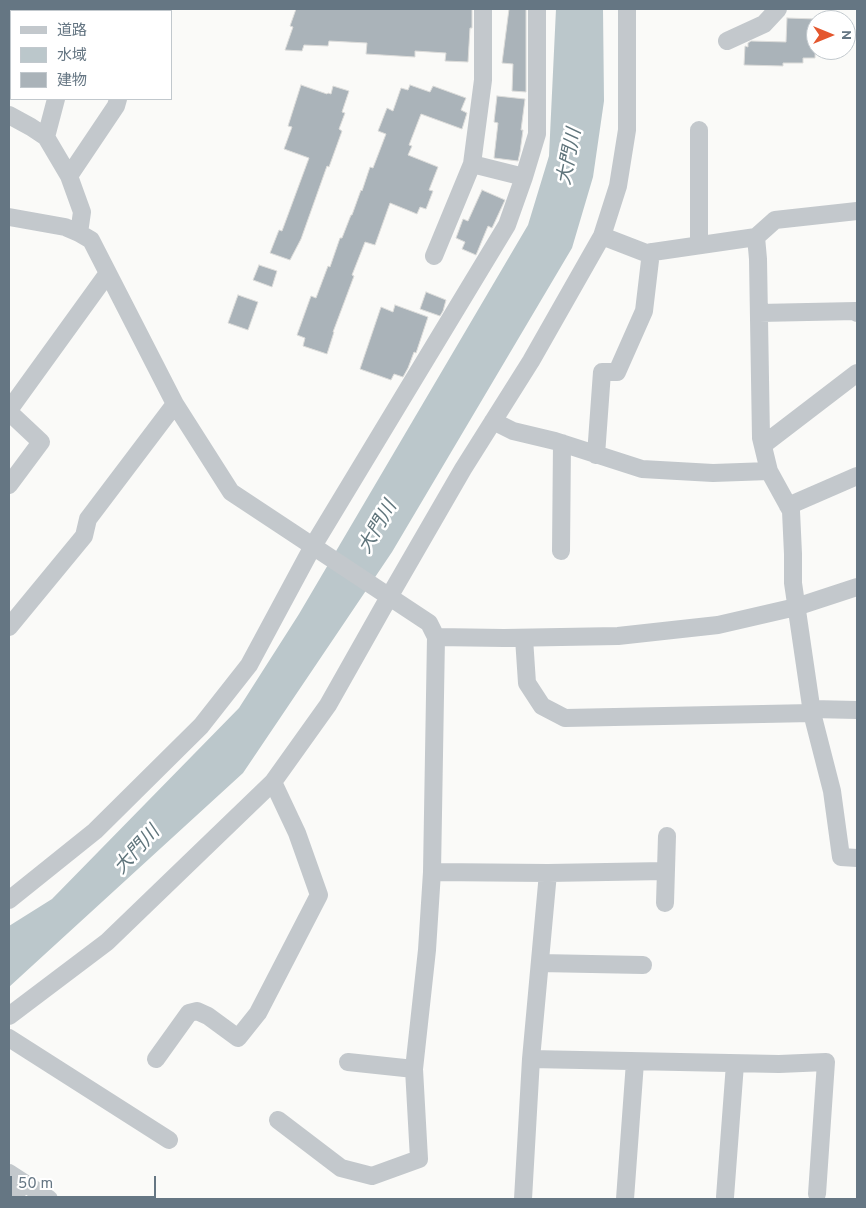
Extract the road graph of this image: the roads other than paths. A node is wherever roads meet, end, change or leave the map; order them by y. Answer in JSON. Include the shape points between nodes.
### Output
{"nodes":[{"id":1,"x":483,"y":9,"type":"edge"},
{"id":2,"x":537,"y":9,"type":"edge"},
{"id":3,"x":627,"y":9,"type":"edge"},
{"id":4,"x":778,"y":9,"type":"edge"},
{"id":5,"x":727,"y":41,"type":"dead end"},
{"id":6,"x":56,"y":100,"type":"edge"},
{"id":7,"x":118,"y":100,"type":"edge"},
{"id":8,"x":9,"y":115,"type":"edge"},
{"id":9,"x":699,"y":130,"type":"dead end"},
{"id":10,"x":46,"y":137,"type":"junction"},
{"id":11,"x":472,"y":164,"type":"junction"},
{"id":12,"x":69,"y":176,"type":"junction"},
{"id":13,"x":524,"y":177,"type":"junction"},
{"id":14,"x":857,"y":211,"type":"edge"},
{"id":15,"x":9,"y":217,"type":"edge"},
{"id":16,"x":79,"y":233,"type":"junction"},
{"id":17,"x":602,"y":236,"type":"junction"},
{"id":18,"x":756,"y":237,"type":"junction"},
{"id":19,"x":699,"y":244,"type":"junction"},
{"id":20,"x":651,"y":252,"type":"junction"},
{"id":21,"x":434,"y":256,"type":"dead end"},
{"id":22,"x":108,"y":273,"type":"junction"},
{"id":23,"x":759,"y":313,"type":"junction"},
{"id":24,"x":857,"y":313,"type":"edge"},
{"id":25,"x":857,"y":374,"type":"edge"},
{"id":26,"x":175,"y":404,"type":"junction"},
{"id":27,"x":9,"y":411,"type":"edge"},
{"id":28,"x":493,"y":422,"type":"junction"},
{"id":29,"x":562,"y":443,"type":"junction"},
{"id":30,"x":763,"y":445,"type":"junction"},
{"id":31,"x":596,"y":454,"type":"junction"},
{"id":32,"x":769,"y":471,"type":"junction"},
{"id":33,"x":857,"y":476,"type":"edge"},
{"id":34,"x":9,"y":484,"type":"edge"},
{"id":35,"x":788,"y":506,"type":"junction"},
{"id":36,"x":316,"y":548,"type":"junction"},
{"id":37,"x":561,"y":551,"type":"dead end"},
{"id":38,"x":857,"y":587,"type":"edge"},
{"id":39,"x":386,"y":595,"type":"junction"},
{"id":40,"x":796,"y":607,"type":"junction"},
{"id":41,"x":9,"y":627,"type":"edge"},
{"id":42,"x":436,"y":637,"type":"junction"},
{"id":43,"x":524,"y":638,"type":"junction"},
{"id":44,"x":857,"y":710,"type":"edge"},
{"id":45,"x":812,"y":711,"type":"junction"},
{"id":46,"x":273,"y":782,"type":"junction"},
{"id":47,"x":667,"y":836,"type":"dead end"},
{"id":48,"x":857,"y":858,"type":"edge"},
{"id":49,"x":666,"y":871,"type":"junction"},
{"id":50,"x":432,"y":872,"type":"junction"},
{"id":51,"x":548,"y":873,"type":"junction"},
{"id":52,"x":9,"y":900,"type":"edge"},
{"id":53,"x":665,"y":903,"type":"dead end"},
{"id":54,"x":540,"y":963,"type":"junction"},
{"id":55,"x":643,"y":965,"type":"dead end"},
{"id":56,"x":9,"y":1016,"type":"edge"},
{"id":57,"x":9,"y":1038,"type":"edge"},
{"id":58,"x":156,"y":1059,"type":"dead end"},
{"id":59,"x":531,"y":1060,"type":"junction"},
{"id":60,"x":348,"y":1062,"type":"dead end"},
{"id":61,"x":635,"y":1062,"type":"junction"},
{"id":62,"x":734,"y":1064,"type":"junction"},
{"id":63,"x":414,"y":1069,"type":"junction"},
{"id":64,"x":278,"y":1120,"type":"dead end"},
{"id":65,"x":169,"y":1140,"type":"dead end"},
{"id":66,"x":9,"y":1173,"type":"edge"},
{"id":67,"x":24,"y":1183,"type":"junction"},
{"id":68,"x":817,"y":1194,"type":"dead end"},
{"id":69,"x":725,"y":1197,"type":"dead end"},
{"id":70,"x":11,"y":1199,"type":"edge"},
{"id":71,"x":49,"y":1199,"type":"edge"},
{"id":72,"x":523,"y":1199,"type":"edge"},
{"id":73,"x":625,"y":1199,"type":"edge"}],
"edges":[{"from":1,"to":11,"type":"street","via":[[483,80]]},
{"from":2,"to":13,"type":"street","via":[[537,134]]},
{"from":3,"to":17,"type":"street","via":[[627,130],[618,186]]},
{"from":4,"to":5,"type":"street","via":[[764,24]]},
{"from":6,"to":10,"type":"street"},
{"from":7,"to":12,"type":"street"},
{"from":8,"to":10,"type":"street"},
{"from":9,"to":19,"type":"street"},
{"from":10,"to":12,"type":"street"},
{"from":11,"to":13,"type":"street"},
{"from":11,"to":21,"type":"street"},
{"from":12,"to":16,"type":"street","via":[[82,212]]},
{"from":13,"to":36,"type":"street","via":[[508,225]]},
{"from":14,"to":18,"type":"street","via":[[775,220]]},
{"from":15,"to":16,"type":"street","via":[[65,227]]},
{"from":16,"to":22,"type":"street","via":[[91,240]]},
{"from":17,"to":20,"type":"street","via":[[646,253]]},
{"from":17,"to":28,"type":"street"},
{"from":18,"to":19,"type":"street"},
{"from":18,"to":23,"type":"street"},
{"from":19,"to":20,"type":"street"},
{"from":20,"to":31,"type":"street","via":[[644,311],[617,372],[602,372]]},
{"from":22,"to":26,"type":"street"},
{"from":22,"to":27,"type":"street"},
{"from":23,"to":24,"type":"street"},
{"from":23,"to":30,"type":"street"},
{"from":25,"to":30,"type":"street"},
{"from":26,"to":36,"type":"street","via":[[231,492]]},
{"from":26,"to":41,"type":"street","via":[[88,519],[84,536]]},
{"from":27,"to":34,"type":"street","via":[[41,442]]},
{"from":28,"to":29,"type":"street","via":[[513,431]]},
{"from":28,"to":39,"type":"street"},
{"from":29,"to":31,"type":"street"},
{"from":29,"to":37,"type":"street"},
{"from":30,"to":32,"type":"street"},
{"from":31,"to":32,"type":"street","via":[[642,469],[713,473]]},
{"from":32,"to":35,"type":"street"},
{"from":33,"to":35,"type":"street"},
{"from":35,"to":40,"type":"street"},
{"from":36,"to":39,"type":"street"},
{"from":36,"to":52,"type":"street","via":[[249,665],[201,726],[95,831]]},
{"from":38,"to":40,"type":"street"},
{"from":39,"to":42,"type":"street","via":[[429,623]]},
{"from":39,"to":46,"type":"street","via":[[328,705]]},
{"from":40,"to":43,"type":"street","via":[[718,626],[618,636]]},
{"from":40,"to":45,"type":"street"},
{"from":42,"to":43,"type":"street"},
{"from":42,"to":50,"type":"street"},
{"from":43,"to":45,"type":"street","via":[[527,683],[542,706],[566,718]]},
{"from":44,"to":45,"type":"street"},
{"from":45,"to":48,"type":"street","via":[[832,790],[841,857]]},
{"from":46,"to":56,"type":"street","via":[[107,942]]},
{"from":46,"to":58,"type":"street","via":[[297,833],[318,895],[258,1014],[238,1038],[208,1016],[197,1011],[189,1013]]},
{"from":47,"to":49,"type":"street"},
{"from":49,"to":51,"type":"street"},
{"from":49,"to":53,"type":"street"},
{"from":50,"to":51,"type":"street"},
{"from":50,"to":63,"type":"street"},
{"from":51,"to":54,"type":"street"},
{"from":54,"to":55,"type":"street"},
{"from":54,"to":59,"type":"street"},
{"from":57,"to":65,"type":"street"},
{"from":59,"to":61,"type":"street"},
{"from":59,"to":72,"type":"street"},
{"from":60,"to":63,"type":"street"},
{"from":61,"to":62,"type":"street"},
{"from":61,"to":73,"type":"street"},
{"from":62,"to":68,"type":"street","via":[[826,1062]]},
{"from":62,"to":69,"type":"street"},
{"from":63,"to":64,"type":"street","via":[[419,1159],[372,1176],[341,1168]]},
{"from":66,"to":67,"type":"street"},
{"from":67,"to":70,"type":"street"},
{"from":67,"to":71,"type":"street"}]}
